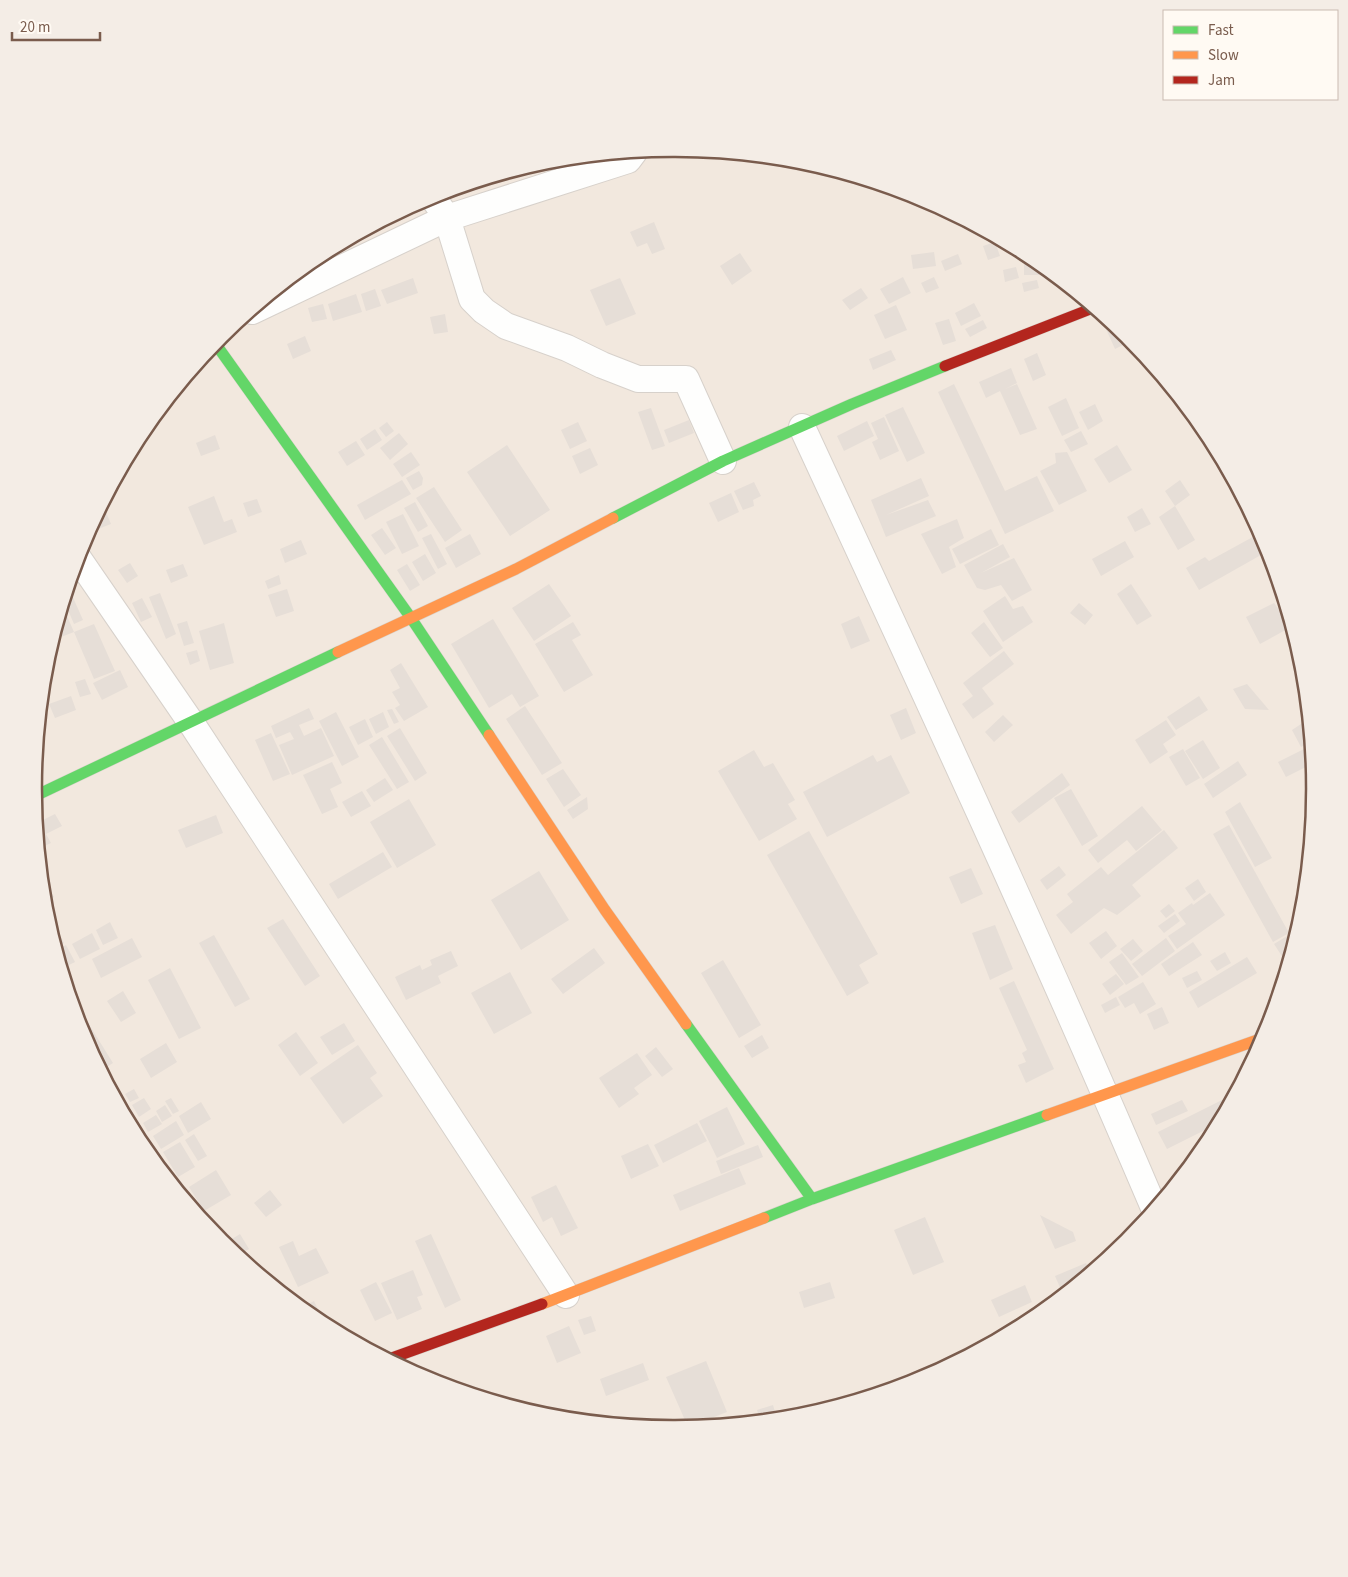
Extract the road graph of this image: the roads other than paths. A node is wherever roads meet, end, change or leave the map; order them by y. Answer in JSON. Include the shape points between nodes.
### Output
{"nodes":[{"id":1,"x":629,"y":158,"type":"edge"},
{"id":2,"x":437,"y":203,"type":"edge"},
{"id":3,"x":447,"y":218,"type":"junction"},
{"id":4,"x":274,"y":301,"type":"edge"},
{"id":5,"x":1086,"y":310,"type":"edge"},
{"id":6,"x":220,"y":350,"type":"edge"},
{"id":7,"x":802,"y":428,"type":"junction"},
{"id":8,"x":723,"y":461,"type":"junction"},
{"id":9,"x":84,"y":566,"type":"edge"},
{"id":10,"x":412,"y":618,"type":"junction"},
{"id":11,"x":190,"y":721,"type":"junction"},
{"id":12,"x":42,"y":792,"type":"edge"},
{"id":13,"x":1252,"y":1042,"type":"edge"},
{"id":14,"x":1106,"y":1094,"type":"junction"},
{"id":15,"x":812,"y":1199,"type":"junction"},
{"id":16,"x":1151,"y":1202,"type":"edge"},
{"id":17,"x":566,"y":1295,"type":"junction"},
{"id":18,"x":397,"y":1356,"type":"edge"}],
"edges":[{"from":1,"to":3,"type":"street"},
{"from":2,"to":3,"type":"street"},
{"from":3,"to":4,"type":"street"},
{"from":3,"to":8,"type":"street","via":[[472,299],[484,311],[506,326],[638,379],[686,379]]},
{"from":5,"to":7,"type":"street","via":[[861,400]]},
{"from":6,"to":10,"type":"street"},
{"from":7,"to":8,"type":"street"},
{"from":7,"to":14,"type":"street","via":[[955,756]]},
{"from":8,"to":10,"type":"street","via":[[516,569]]},
{"from":9,"to":11,"type":"street"},
{"from":10,"to":11,"type":"street"},
{"from":10,"to":15,"type":"street","via":[[605,910]]},
{"from":11,"to":12,"type":"street"},
{"from":11,"to":17,"type":"street"},
{"from":13,"to":14,"type":"street"},
{"from":14,"to":15,"type":"street"},
{"from":14,"to":16,"type":"street"},
{"from":15,"to":17,"type":"street"},
{"from":17,"to":18,"type":"street"}]}
